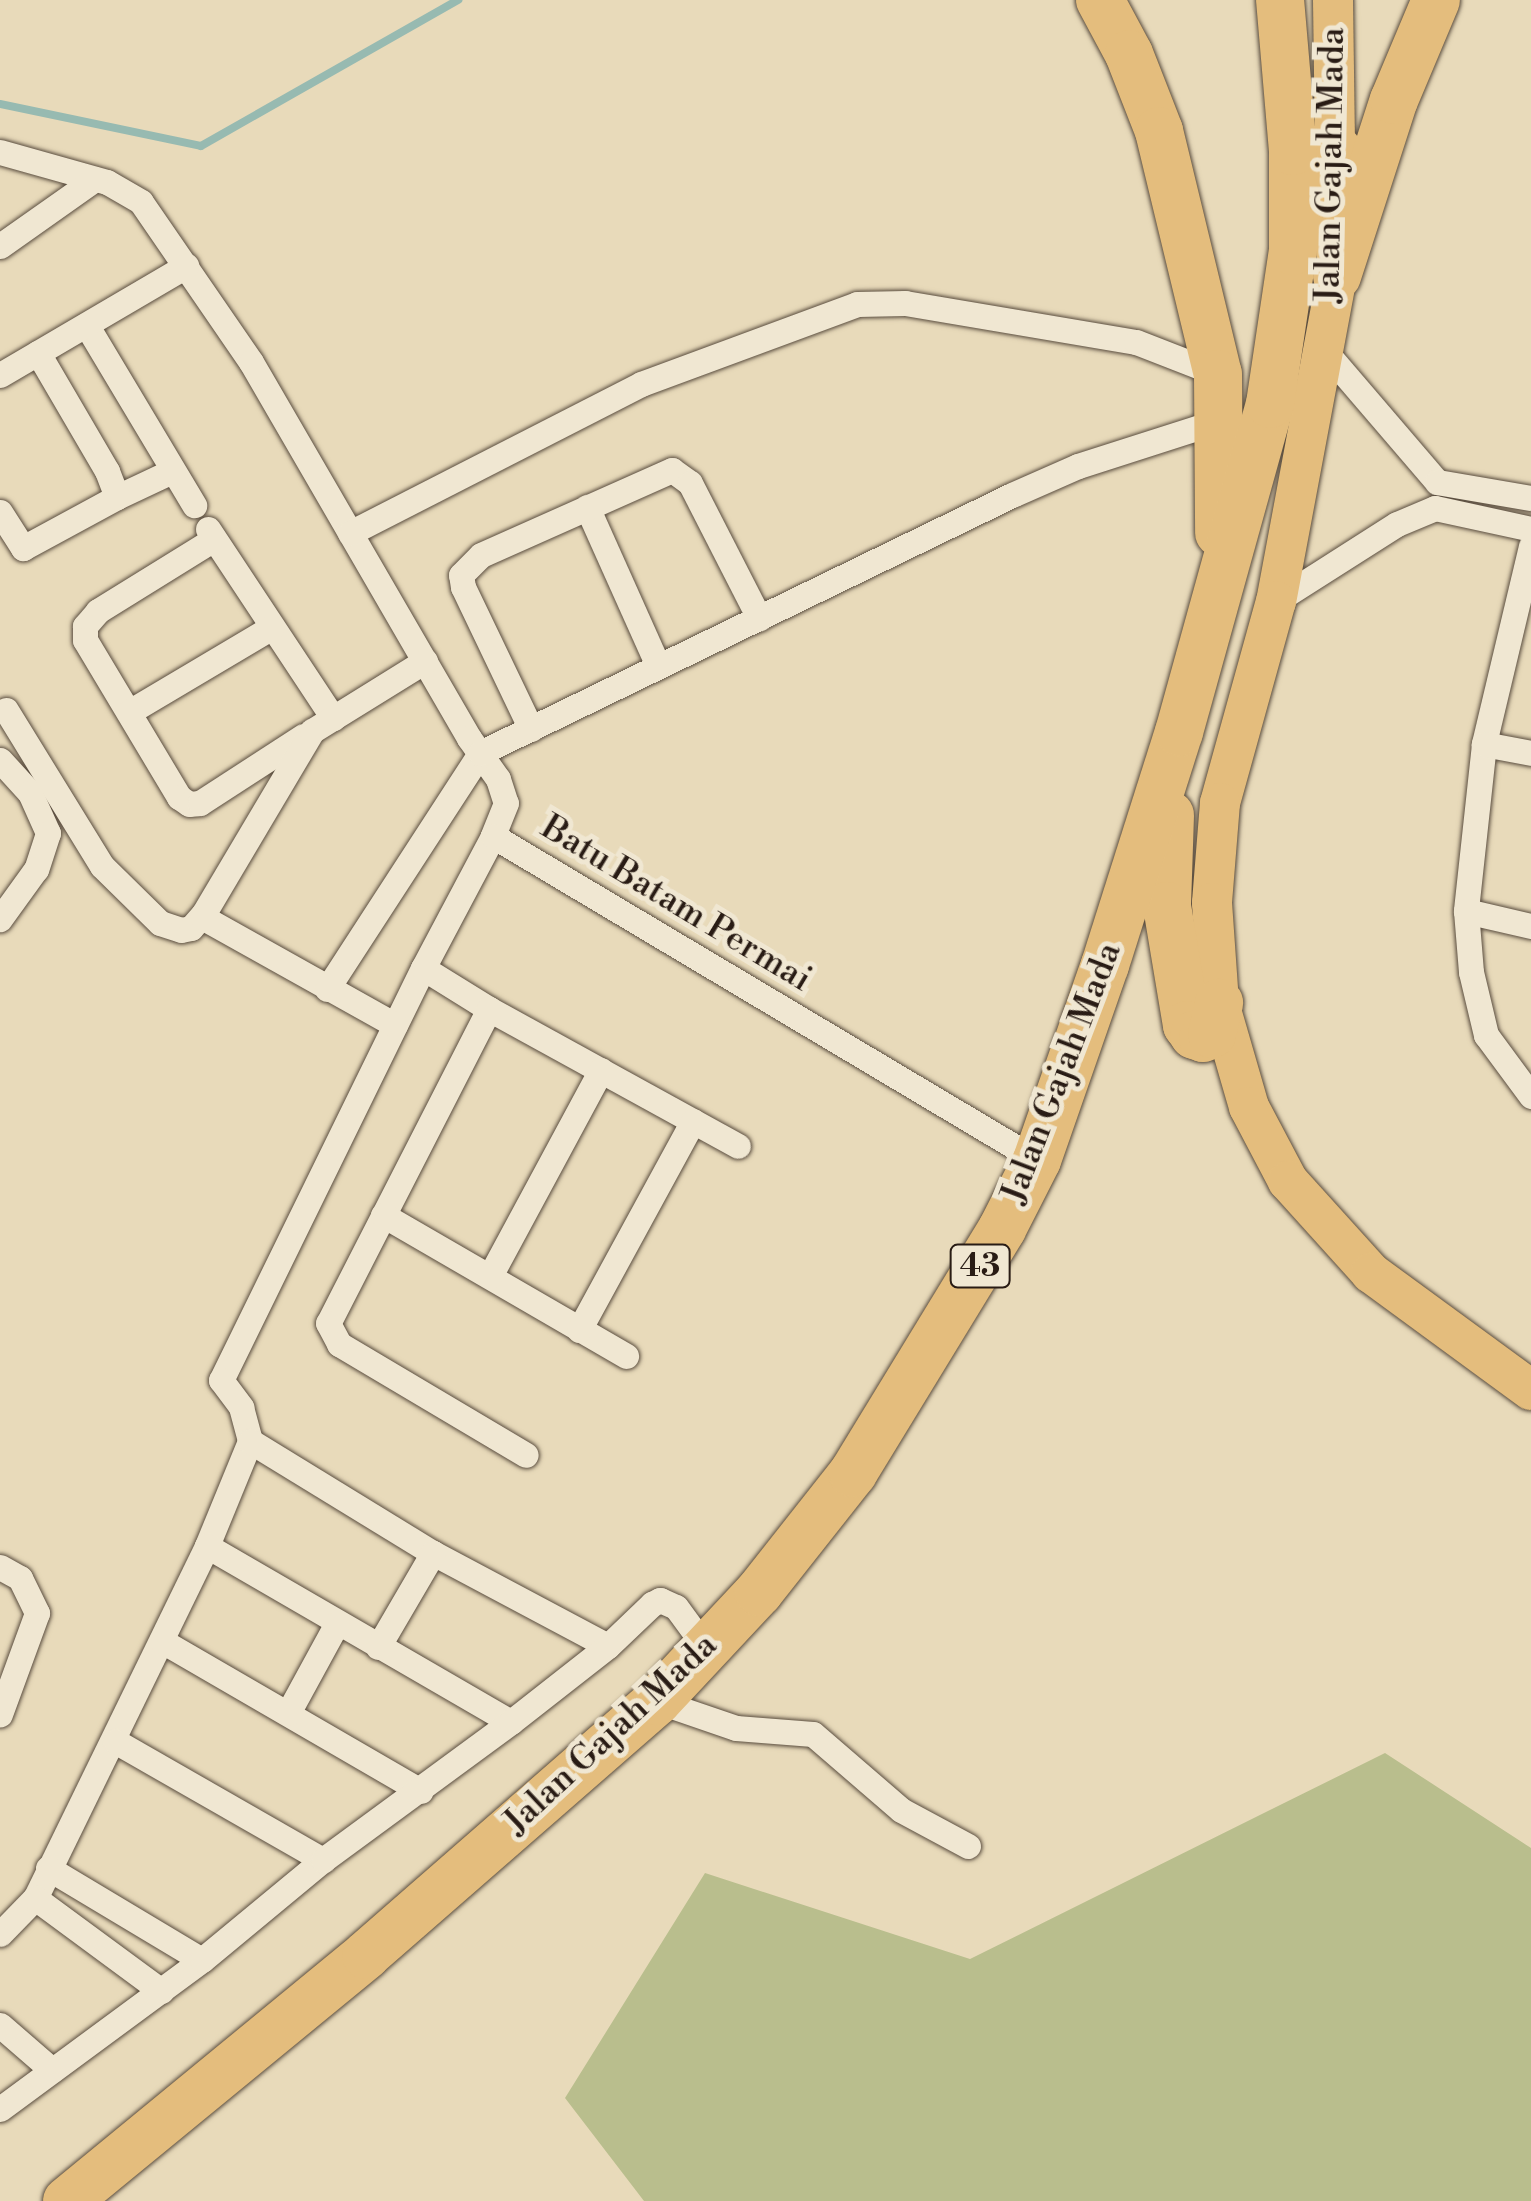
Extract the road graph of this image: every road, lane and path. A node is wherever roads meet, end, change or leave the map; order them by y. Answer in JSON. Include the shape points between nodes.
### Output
{"nodes":[{"id":1,"x":1100,"y":0,"type":"edge"},
{"id":2,"x":1280,"y":0,"type":"edge"},
{"id":3,"x":1332,"y":0,"type":"edge"},
{"id":4,"x":1436,"y":0,"type":"edge"},
{"id":5,"x":1315,"y":150,"type":"junction"},
{"id":6,"x":0,"y":152,"type":"edge"},
{"id":7,"x":95,"y":178,"type":"junction"},
{"id":8,"x":0,"y":246,"type":"edge"},
{"id":9,"x":186,"y":266,"type":"junction"},
{"id":10,"x":1336,"y":276,"type":"junction"},
{"id":11,"x":88,"y":326,"type":"junction"},
{"id":12,"x":1324,"y":350,"type":"junction"},
{"id":13,"x":38,"y":353,"type":"junction"},
{"id":14,"x":1218,"y":374,"type":"junction"},
{"id":15,"x":0,"y":376,"type":"edge"},
{"id":16,"x":1218,"y":421,"type":"junction"},
{"id":17,"x":172,"y":471,"type":"junction"},
{"id":18,"x":1436,"y":495,"type":"junction"},
{"id":19,"x":117,"y":496,"type":"junction"},
{"id":20,"x":1531,"y":498,"type":"edge"},
{"id":21,"x":194,"y":505,"type":"dead end"},
{"id":22,"x":587,"y":508,"type":"junction"},
{"id":23,"x":0,"y":512,"type":"edge"},
{"id":24,"x":1531,"y":528,"type":"edge"},
{"id":25,"x":350,"y":533,"type":"junction"},
{"id":26,"x":1531,"y":547,"type":"edge"},
{"id":27,"x":24,"y":548,"type":"junction"},
{"id":28,"x":0,"y":562,"type":"edge"},
{"id":29,"x":1276,"y":600,"type":"junction"},
{"id":30,"x":1211,"y":616,"type":"junction"},
{"id":31,"x":758,"y":618,"type":"junction"},
{"id":32,"x":272,"y":627,"type":"junction"},
{"id":33,"x":425,"y":662,"type":"junction"},
{"id":34,"x":658,"y":666,"type":"junction"},
{"id":35,"x":6,"y":710,"type":"dead end"},
{"id":36,"x":129,"y":712,"type":"junction"},
{"id":37,"x":322,"y":724,"type":"junction"},
{"id":38,"x":530,"y":728,"type":"junction"},
{"id":39,"x":1179,"y":732,"type":"junction"},
{"id":40,"x":1484,"y":744,"type":"junction"},
{"id":41,"x":1531,"y":753,"type":"edge"},
{"id":42,"x":480,"y":754,"type":"junction"},
{"id":43,"x":0,"y":760,"type":"edge"},
{"id":44,"x":493,"y":836,"type":"junction"},
{"id":45,"x":1466,"y":911,"type":"junction"},
{"id":46,"x":202,"y":917,"type":"junction"},
{"id":47,"x":0,"y":919,"type":"edge"},
{"id":48,"x":1531,"y":926,"type":"edge"},
{"id":49,"x":423,"y":968,"type":"junction"},
{"id":50,"x":328,"y":990,"type":"junction"},
{"id":51,"x":1218,"y":1003,"type":"junction"},
{"id":52,"x":490,"y":1009,"type":"junction"},
{"id":53,"x":395,"y":1025,"type":"junction"},
{"id":54,"x":601,"y":1070,"type":"junction"},
{"id":55,"x":1531,"y":1096,"type":"edge"},
{"id":56,"x":694,"y":1122,"type":"junction"},
{"id":57,"x":738,"y":1146,"type":"dead end"},
{"id":58,"x":1037,"y":1160,"type":"junction"},
{"id":59,"x":383,"y":1215,"type":"junction"},
{"id":60,"x":490,"y":1276,"type":"junction"},
{"id":61,"x":579,"y":1330,"type":"junction"},
{"id":62,"x":626,"y":1356,"type":"dead end"},
{"id":63,"x":1531,"y":1390,"type":"edge"},
{"id":64,"x":250,"y":1440,"type":"junction"},
{"id":65,"x":526,"y":1455,"type":"dead end"},
{"id":66,"x":207,"y":1546,"type":"junction"},
{"id":67,"x":433,"y":1554,"type":"junction"},
{"id":68,"x":0,"y":1567,"type":"edge"},
{"id":69,"x":337,"y":1623,"type":"junction"},
{"id":70,"x":162,"y":1641,"type":"junction"},
{"id":71,"x":608,"y":1646,"type":"junction"},
{"id":72,"x":378,"y":1647,"type":"junction"},
{"id":73,"x":706,"y":1648,"type":"junction"},
{"id":74,"x":657,"y":1701,"type":"junction"},
{"id":75,"x":288,"y":1713,"type":"junction"},
{"id":76,"x":0,"y":1714,"type":"edge"},
{"id":77,"x":511,"y":1722,"type":"junction"},
{"id":78,"x":115,"y":1742,"type":"junction"},
{"id":79,"x":422,"y":1791,"type":"junction"},
{"id":80,"x":968,"y":1846,"type":"dead end"},
{"id":81,"x":323,"y":1860,"type":"junction"},
{"id":82,"x":48,"y":1868,"type":"junction"},
{"id":83,"x":35,"y":1898,"type":"junction"},
{"id":84,"x":0,"y":1934,"type":"edge"},
{"id":85,"x":202,"y":1960,"type":"junction"},
{"id":86,"x":160,"y":1990,"type":"junction"},
{"id":87,"x":0,"y":2026,"type":"edge"},
{"id":88,"x":52,"y":2070,"type":"junction"},
{"id":89,"x":0,"y":2108,"type":"edge"},
{"id":90,"x":67,"y":2201,"type":"edge"}],
"edges":[{"from":1,"to":14,"type":"highway","via":[[1130,54],[1159,131]]},
{"from":2,"to":5,"type":"highway","name":"Jalan Gajah Mada","number":"43"},
{"from":3,"to":5,"type":"main road","name":"Jalan Gajah Mada","number":"43"},
{"from":4,"to":10,"type":"highway","via":[[1394,100]]},
{"from":5,"to":10,"type":"main road","name":"Jalan Gajah Mada","number":"43"},
{"from":5,"to":30,"type":"highway","name":"Jalan Gajah Mada","number":"43","via":[[1280,357]]},
{"from":6,"to":7,"type":"street"},
{"from":7,"to":8,"type":"street"},
{"from":7,"to":9,"type":"street","via":[[141,202]]},
{"from":9,"to":11,"type":"street"},
{"from":9,"to":25,"type":"street","via":[[251,362]]},
{"from":10,"to":12,"type":"main road","name":"Jalan Gajah Mada","number":"43"},
{"from":11,"to":13,"type":"street"},
{"from":11,"to":17,"type":"street"},
{"from":12,"to":18,"type":"street"},
{"from":12,"to":29,"type":"main road","name":"Jalan Gajah Mada","number":"43"},
{"from":13,"to":15,"type":"street"},
{"from":13,"to":19,"type":"street"},
{"from":14,"to":16,"type":"highway"},
{"from":14,"to":25,"type":"street","via":[[1136,342],[904,303],[856,304],[640,384]]},
{"from":16,"to":30,"type":"highway","via":[[1220,521]]},
{"from":16,"to":31,"type":"street","via":[[1078,466]]},
{"from":17,"to":19,"type":"street"},
{"from":17,"to":21,"type":"street"},
{"from":18,"to":20,"type":"street"},
{"from":18,"to":24,"type":"street"},
{"from":18,"to":29,"type":"street"},
{"from":19,"to":27,"type":"street"},
{"from":22,"to":31,"type":"street","via":[[669,470],[682,474]]},
{"from":22,"to":34,"type":"street"},
{"from":22,"to":38,"type":"street","via":[[481,555],[462,575]]},
{"from":23,"to":27,"type":"street"},
{"from":25,"to":33,"type":"street"},
{"from":26,"to":40,"type":"street"},
{"from":27,"to":28,"type":"street"},
{"from":29,"to":51,"type":"main road","name":"Jalan Gajah Mada","number":"43","via":[[1220,803],[1212,903]]},
{"from":30,"to":39,"type":"highway","name":"Jalan Gajah Mada","number":"43"},
{"from":31,"to":34,"type":"street"},
{"from":32,"to":36,"type":"street"},
{"from":32,"to":36,"type":"street","via":[[211,534],[98,610],[86,626],[92,656]]},
{"from":32,"to":37,"type":"street"},
{"from":33,"to":37,"type":"street"},
{"from":33,"to":42,"type":"street"},
{"from":34,"to":38,"type":"street"},
{"from":35,"to":46,"type":"street","via":[[102,866],[171,929],[191,928]]},
{"from":36,"to":37,"type":"street","via":[[179,797],[194,804]]},
{"from":37,"to":46,"type":"street"},
{"from":38,"to":42,"type":"street"},
{"from":39,"to":51,"type":"highway","via":[[1168,906],[1194,1035],[1212,1034]]},
{"from":39,"to":58,"type":"highway","name":"Jalan Gajah Mada","number":"43"},
{"from":40,"to":41,"type":"street"},
{"from":40,"to":45,"type":"street"},
{"from":42,"to":44,"type":"street","via":[[504,790],[504,815]]},
{"from":42,"to":50,"type":"street"},
{"from":43,"to":47,"type":"street","via":[[30,794],[48,833],[36,868]]},
{"from":44,"to":49,"type":"street","name":"Batu Batam Permai"},
{"from":44,"to":58,"type":"street","name":"Batu Batam Permai"},
{"from":45,"to":48,"type":"street"},
{"from":45,"to":55,"type":"street","via":[[1486,1035]]},
{"from":46,"to":50,"type":"street"},
{"from":49,"to":52,"type":"street"},
{"from":49,"to":53,"type":"street","name":"Batu Batam Permai"},
{"from":50,"to":53,"type":"street"},
{"from":51,"to":63,"type":"main road","name":"Jalan Gajah Mada","number":"43","via":[[1249,1107],[1288,1181],[1371,1273]]},
{"from":52,"to":54,"type":"street"},
{"from":52,"to":59,"type":"street"},
{"from":53,"to":64,"type":"street","name":"Batu Batam Permai","via":[[221,1380],[241,1408]]},
{"from":54,"to":56,"type":"street"},
{"from":54,"to":60,"type":"street"},
{"from":56,"to":57,"type":"street"},
{"from":56,"to":61,"type":"street"},
{"from":58,"to":73,"type":"highway","name":"Jalan Gajah Mada","number":"43","via":[[863,1459]]},
{"from":59,"to":60,"type":"street"},
{"from":59,"to":65,"type":"street","via":[[330,1316],[332,1339]]},
{"from":60,"to":61,"type":"street"},
{"from":61,"to":62,"type":"street"},
{"from":64,"to":66,"type":"street"},
{"from":64,"to":67,"type":"street"},
{"from":66,"to":69,"type":"street"},
{"from":66,"to":70,"type":"street"},
{"from":67,"to":71,"type":"street"},
{"from":67,"to":72,"type":"street"},
{"from":68,"to":76,"type":"street","via":[[20,1578],[37,1613]]},
{"from":69,"to":72,"type":"street"},
{"from":69,"to":75,"type":"street"},
{"from":70,"to":75,"type":"street"},
{"from":70,"to":78,"type":"street"},
{"from":71,"to":73,"type":"street","via":[[660,1600],[676,1606]]},
{"from":71,"to":77,"type":"street"},
{"from":72,"to":77,"type":"street"},
{"from":73,"to":74,"type":"highway","name":"Jalan Gajah Mada","number":"43"},
{"from":74,"to":80,"type":"street","via":[[736,1728],[813,1734],[901,1810]]},
{"from":74,"to":90,"type":"highway","name":"Jalan Gajah Mada","number":"43"},
{"from":75,"to":79,"type":"street"},
{"from":77,"to":79,"type":"street"},
{"from":78,"to":81,"type":"street"},
{"from":78,"to":82,"type":"street"},
{"from":79,"to":81,"type":"street"},
{"from":81,"to":85,"type":"street"},
{"from":82,"to":83,"type":"street"},
{"from":82,"to":85,"type":"street"},
{"from":83,"to":84,"type":"street"},
{"from":83,"to":86,"type":"street"},
{"from":85,"to":86,"type":"street"},
{"from":86,"to":88,"type":"street"},
{"from":87,"to":88,"type":"street"},
{"from":88,"to":89,"type":"street"}]}
